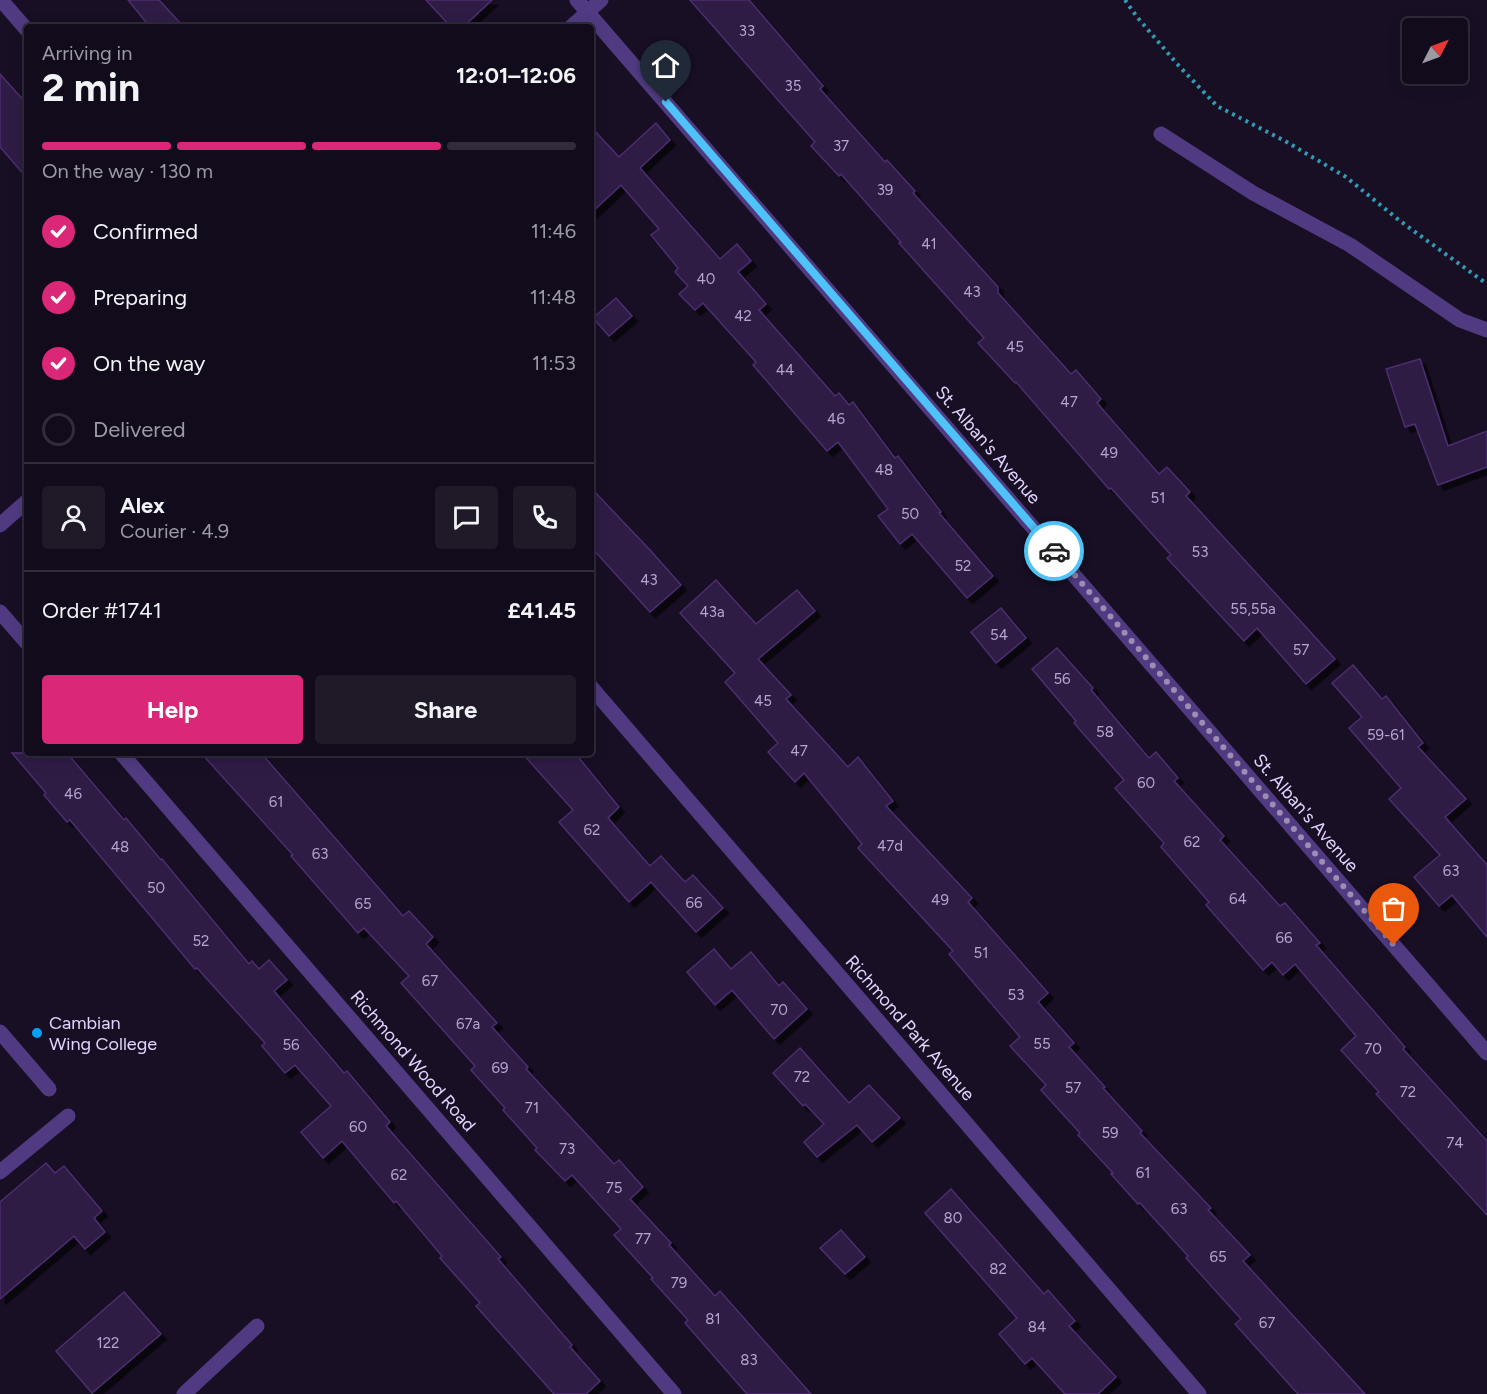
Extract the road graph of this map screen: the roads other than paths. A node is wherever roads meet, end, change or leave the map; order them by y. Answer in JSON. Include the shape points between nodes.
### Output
{"nodes":[{"id":1,"x":1,"y":0,"type":"edge"},
{"id":2,"x":577,"y":0,"type":"edge"},
{"id":3,"x":601,"y":0,"type":"edge"},
{"id":4,"x":588,"y":12,"type":"junction"},
{"id":5,"x":574,"y":24,"type":"edge"},
{"id":6,"x":24,"y":27,"type":"edge"},
{"id":7,"x":1161,"y":134,"type":"dead end"},
{"id":8,"x":1487,"y":330,"type":"edge"},
{"id":9,"x":24,"y":504,"type":"edge"},
{"id":10,"x":0,"y":525,"type":"edge"},
{"id":11,"x":0,"y":612,"type":"edge"},
{"id":12,"x":24,"y":640,"type":"edge"},
{"id":13,"x":594,"y":690,"type":"edge"},
{"id":14,"x":125,"y":756,"type":"edge"},
{"id":15,"x":0,"y":1032,"type":"edge"},
{"id":16,"x":1487,"y":1053,"type":"edge"},
{"id":17,"x":49,"y":1089,"type":"dead end"},
{"id":18,"x":68,"y":1116,"type":"dead end"},
{"id":19,"x":0,"y":1172,"type":"edge"},
{"id":20,"x":258,"y":1326,"type":"dead end"},
{"id":21,"x":184,"y":1394,"type":"edge"},
{"id":22,"x":674,"y":1394,"type":"edge"},
{"id":23,"x":1199,"y":1394,"type":"edge"}],
"edges":[{"from":1,"to":6,"type":"street"},
{"from":2,"to":4,"type":"street","name":"St. Alban's Avenue"},
{"from":3,"to":4,"type":"street"},
{"from":4,"to":5,"type":"street"},
{"from":4,"to":16,"type":"street","name":"St. Alban's Avenue"},
{"from":7,"to":8,"type":"street","via":[[1253,194],[1350,245],[1460,320]]},
{"from":9,"to":10,"type":"street"},
{"from":11,"to":12,"type":"street"},
{"from":13,"to":23,"type":"street","name":"Richmond Park Avenue"},
{"from":14,"to":22,"type":"street","name":"Richmond Wood Road"},
{"from":15,"to":17,"type":"street"},
{"from":18,"to":19,"type":"street"},
{"from":20,"to":21,"type":"street"}]}
